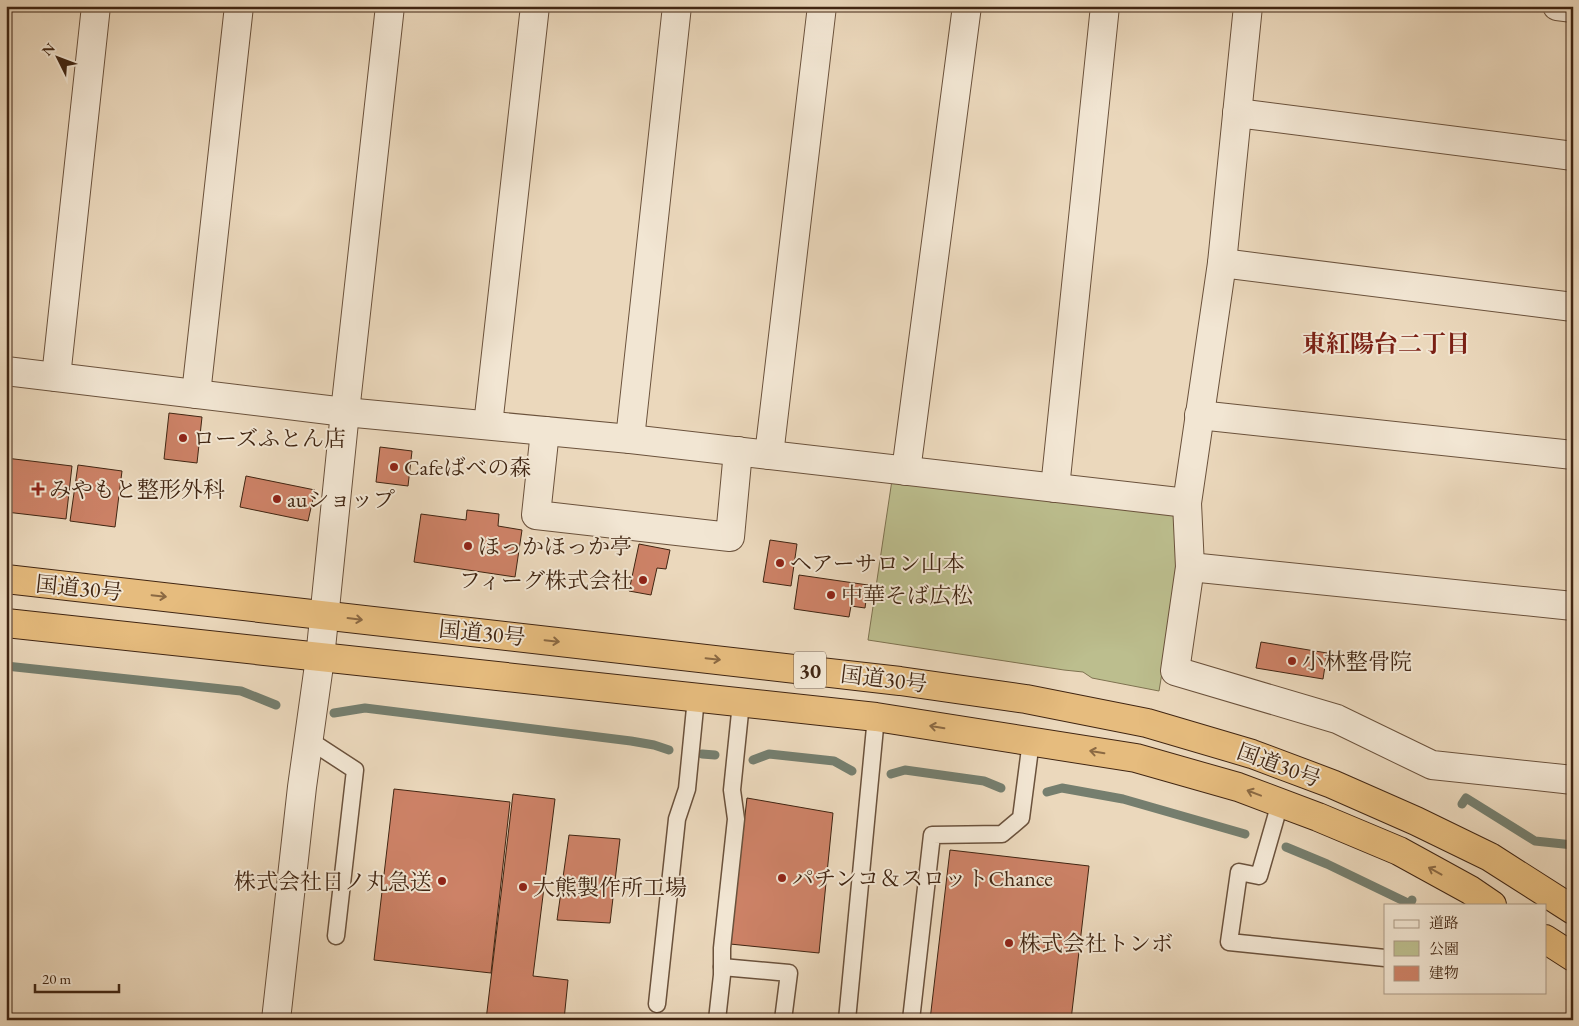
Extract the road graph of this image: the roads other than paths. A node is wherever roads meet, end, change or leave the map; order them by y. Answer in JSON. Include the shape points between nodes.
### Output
{"nodes":[{"id":1,"x":96,"y":6,"type":"edge"},
{"id":2,"x":239,"y":6,"type":"edge"},
{"id":3,"x":390,"y":6,"type":"edge"},
{"id":4,"x":535,"y":6,"type":"edge"},
{"id":5,"x":677,"y":6,"type":"edge"},
{"id":6,"x":822,"y":6,"type":"edge"},
{"id":7,"x":967,"y":6,"type":"edge"},
{"id":8,"x":1105,"y":6,"type":"edge"},
{"id":9,"x":1248,"y":6,"type":"edge"},
{"id":10,"x":1557,"y":6,"type":"edge"},
{"id":11,"x":1573,"y":8,"type":"edge"},
{"id":12,"x":1237,"y":113,"type":"junction"},
{"id":13,"x":1573,"y":156,"type":"edge"},
{"id":14,"x":1222,"y":263,"type":"junction"},
{"id":15,"x":1573,"y":306,"type":"edge"},
{"id":16,"x":6,"y":371,"type":"edge"},
{"id":17,"x":56,"y":377,"type":"junction"},
{"id":18,"x":196,"y":394,"type":"junction"},
{"id":19,"x":344,"y":412,"type":"junction"},
{"id":20,"x":1200,"y":415,"type":"junction"},
{"id":21,"x":488,"y":425,"type":"junction"},
{"id":22,"x":545,"y":431,"type":"junction"},
{"id":23,"x":630,"y":439,"type":"junction"},
{"id":24,"x":738,"y":452,"type":"junction"},
{"id":25,"x":769,"y":455,"type":"junction"},
{"id":26,"x":1573,"y":455,"type":"edge"},
{"id":27,"x":906,"y":471,"type":"junction"},
{"id":28,"x":1056,"y":488,"type":"junction"},
{"id":29,"x":1187,"y":503,"type":"junction"},
{"id":30,"x":1190,"y":567,"type":"junction"},
{"id":31,"x":6,"y":579,"type":"edge"},
{"id":32,"x":1573,"y":606,"type":"edge"},
{"id":33,"x":324,"y":615,"type":"junction"},
{"id":34,"x":6,"y":623,"type":"edge"},
{"id":35,"x":320,"y":658,"type":"junction"},
{"id":36,"x":696,"y":698,"type":"junction"},
{"id":37,"x":741,"y":702,"type":"junction"},
{"id":38,"x":876,"y":717,"type":"junction"},
{"id":39,"x":309,"y":740,"type":"junction"},
{"id":40,"x":1031,"y":741,"type":"junction"},
{"id":41,"x":1573,"y":780,"type":"edge"},
{"id":42,"x":1280,"y":803,"type":"junction"},
{"id":43,"x":1475,"y":900,"type":"edge"},
{"id":44,"x":1573,"y":910,"type":"edge"},
{"id":45,"x":336,"y":936,"type":"dead end"},
{"id":46,"x":1546,"y":940,"type":"edge"},
{"id":47,"x":1573,"y":957,"type":"edge"},
{"id":48,"x":1384,"y":958,"type":"edge"},
{"id":49,"x":722,"y":967,"type":"junction"},
{"id":50,"x":657,"y":1004,"type":"dead end"},
{"id":51,"x":276,"y":1020,"type":"edge"},
{"id":52,"x":717,"y":1020,"type":"edge"},
{"id":53,"x":783,"y":1020,"type":"edge"},
{"id":54,"x":847,"y":1020,"type":"edge"},
{"id":55,"x":911,"y":1020,"type":"edge"}],
"edges":[{"from":1,"to":17,"type":"street"},
{"from":2,"to":18,"type":"street"},
{"from":3,"to":19,"type":"street"},
{"from":4,"to":21,"type":"street"},
{"from":5,"to":23,"type":"street"},
{"from":6,"to":25,"type":"street"},
{"from":7,"to":27,"type":"street"},
{"from":8,"to":28,"type":"street"},
{"from":9,"to":12,"type":"street"},
{"from":10,"to":11,"type":"street"},
{"from":12,"to":13,"type":"street"},
{"from":12,"to":14,"type":"street"},
{"from":14,"to":15,"type":"street"},
{"from":14,"to":20,"type":"street"},
{"from":16,"to":17,"type":"street"},
{"from":17,"to":18,"type":"street"},
{"from":18,"to":19,"type":"street"},
{"from":19,"to":21,"type":"street"},
{"from":19,"to":33,"type":"street"},
{"from":20,"to":26,"type":"street"},
{"from":20,"to":29,"type":"street"},
{"from":21,"to":22,"type":"street"},
{"from":22,"to":23,"type":"street"},
{"from":22,"to":24,"type":"street","via":[[536,515],[730,537]]},
{"from":23,"to":24,"type":"street"},
{"from":24,"to":25,"type":"street"},
{"from":25,"to":27,"type":"street"},
{"from":27,"to":28,"type":"street"},
{"from":28,"to":29,"type":"street"},
{"from":29,"to":30,"type":"street"},
{"from":30,"to":32,"type":"street"},
{"from":30,"to":41,"type":"street","via":[[1176,671],[1337,719],[1432,765]]},
{"from":31,"to":33,"type":"highway","name":"国道30号","number":"30","one_way":true},
{"from":33,"to":35,"type":"street"},
{"from":33,"to":44,"type":"highway","name":"国道30号","number":"30","one_way":true,"via":[[900,681],[1026,699],[1147,723],[1252,754],[1332,784],[1490,857]]},
{"from":34,"to":35,"type":"highway","name":"国道30号","number":"30"},
{"from":35,"to":36,"type":"highway","name":"国道30号","number":"30"},
{"from":35,"to":39,"type":"street"},
{"from":36,"to":37,"type":"highway","name":"国道30号","number":"30"},
{"from":36,"to":50,"type":"lane","via":[[688,789],[677,819]]},
{"from":37,"to":38,"type":"highway","name":"国道30号","number":"30"},
{"from":37,"to":49,"type":"lane","via":[[732,790],[736,819]]},
{"from":40,"to":38,"type":"highway","name":"国道30号","number":"30","one_way":true},
{"from":38,"to":54,"type":"lane"},
{"from":39,"to":45,"type":"lane","via":[[355,770]]},
{"from":39,"to":51,"type":"street"},
{"from":42,"to":40,"type":"highway","name":"国道30号","number":"30","one_way":true,"via":[[1238,786],[1136,758]]},
{"from":40,"to":55,"type":"lane","via":[[1021,818],[1002,834],[932,835]]},
{"from":43,"to":42,"type":"highway","name":"国道30号","number":"30","one_way":true,"via":[[1399,851]]},
{"from":42,"to":48,"type":"lane","via":[[1259,876],[1239,872],[1229,942]]},
{"from":46,"to":47,"type":"highway"},
{"from":49,"to":52,"type":"lane"},
{"from":49,"to":53,"type":"lane","via":[[789,973]]}]}
